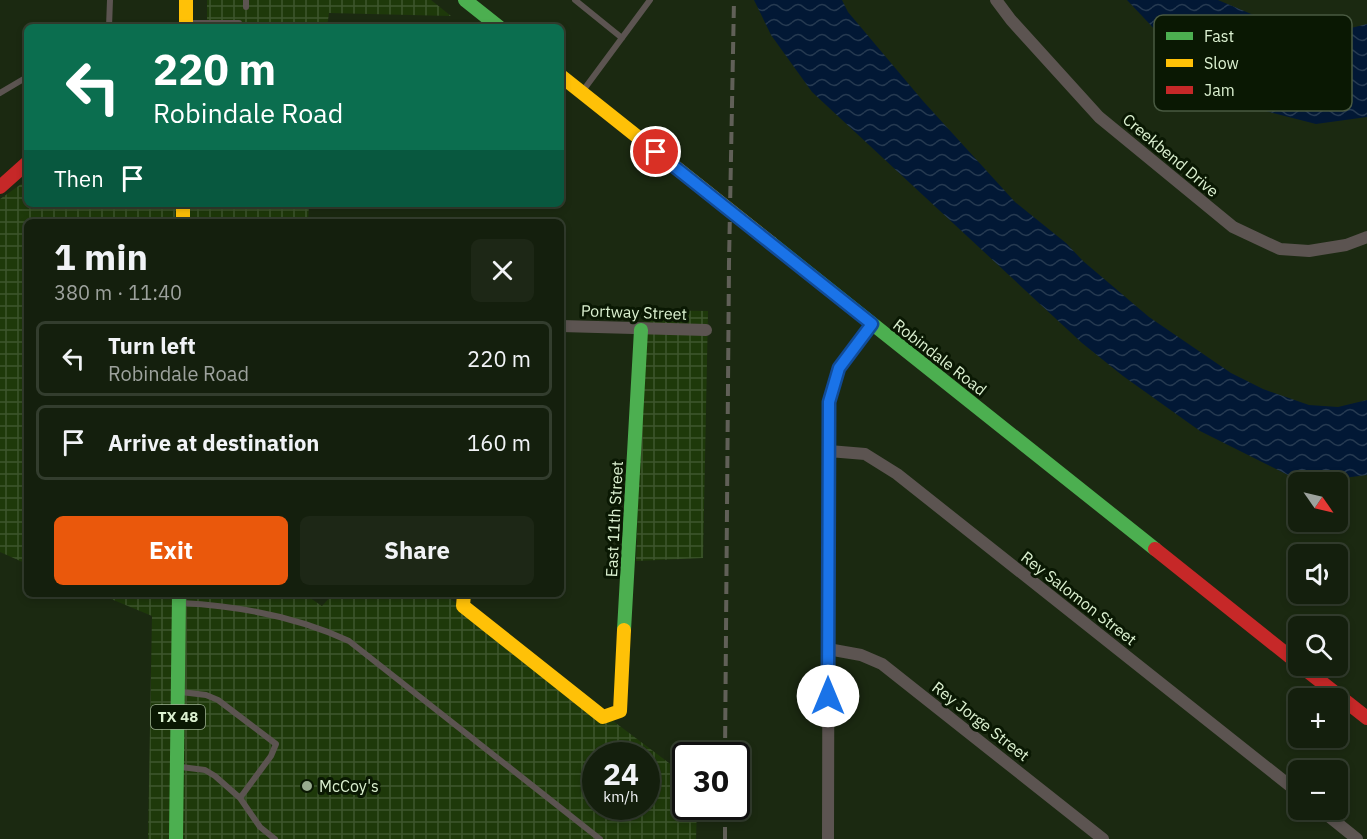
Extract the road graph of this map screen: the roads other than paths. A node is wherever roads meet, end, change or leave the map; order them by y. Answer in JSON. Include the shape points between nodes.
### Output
{"nodes":[{"id":1,"x":110,"y":0,"type":"edge"},
{"id":2,"x":186,"y":0,"type":"edge"},
{"id":3,"x":465,"y":0,"type":"edge"},
{"id":4,"x":575,"y":0,"type":"edge"},
{"id":5,"x":650,"y":0,"type":"edge"},
{"id":6,"x":996,"y":0,"type":"edge"},
{"id":7,"x":109,"y":24,"type":"edge"},
{"id":8,"x":186,"y":24,"type":"edge"},
{"id":9,"x":212,"y":24,"type":"edge"},
{"id":10,"x":239,"y":24,"type":"edge"},
{"id":11,"x":495,"y":24,"type":"edge"},
{"id":12,"x":622,"y":38,"type":"junction"},
{"id":13,"x":564,"y":78,"type":"edge"},
{"id":14,"x":24,"y":79,"type":"edge"},
{"id":15,"x":0,"y":93,"type":"edge"},
{"id":16,"x":582,"y":93,"type":"junction"},
{"id":17,"x":24,"y":166,"type":"edge"},
{"id":18,"x":0,"y":188,"type":"edge"},
{"id":19,"x":1367,"y":237,"type":"edge"},
{"id":20,"x":872,"y":324,"type":"junction"},
{"id":21,"x":564,"y":326,"type":"edge"},
{"id":22,"x":641,"y":330,"type":"junction"},
{"id":23,"x":706,"y":330,"type":"dead end"},
{"id":24,"x":829,"y":451,"type":"junction"},
{"id":25,"x":179,"y":598,"type":"edge"},
{"id":26,"x":464,"y":600,"type":"edge"},
{"id":27,"x":828,"y":649,"type":"junction"},
{"id":28,"x":1288,"y":655,"type":"edge"},
{"id":29,"x":1314,"y":676,"type":"edge"},
{"id":30,"x":178,"y":692,"type":"junction"},
{"id":31,"x":1367,"y":718,"type":"edge"},
{"id":32,"x":177,"y":766,"type":"junction"},
{"id":33,"x":1288,"y":784,"type":"edge"},
{"id":34,"x":240,"y":798,"type":"junction"},
{"id":35,"x":1333,"y":820,"type":"edge"},
{"id":36,"x":176,"y":839,"type":"edge"},
{"id":37,"x":274,"y":839,"type":"edge"},
{"id":38,"x":600,"y":839,"type":"edge"},
{"id":39,"x":828,"y":839,"type":"edge"},
{"id":40,"x":1102,"y":839,"type":"edge"},
{"id":41,"x":1357,"y":839,"type":"edge"}],
"edges":[{"from":1,"to":7,"type":"lane"},
{"from":2,"to":8,"type":"street"},
{"from":3,"to":11,"type":"street"},
{"from":4,"to":12,"type":"lane"},
{"from":5,"to":12,"type":"lane"},
{"from":6,"to":19,"type":"street","name":"Creekbend Drive","via":[[1100,117],[1233,227],[1280,249],[1309,252]]},
{"from":9,"to":10,"type":"lane"},
{"from":12,"to":16,"type":"lane"},
{"from":13,"to":16,"type":"street","name":"Robindale Road"},
{"from":14,"to":15,"type":"lane"},
{"from":16,"to":20,"type":"street","name":"Robindale Road"},
{"from":17,"to":18,"type":"street"},
{"from":20,"to":24,"type":"street","via":[[839,368],[829,402]]},
{"from":20,"to":28,"type":"street","name":"Robindale Road"},
{"from":21,"to":22,"type":"street","name":"Portway Street"},
{"from":22,"to":23,"type":"street","name":"Portway Street"},
{"from":22,"to":26,"type":"street","name":"East 11th Street","via":[[620,711],[603,717]]},
{"from":24,"to":27,"type":"street"},
{"from":24,"to":33,"type":"street","name":"Rey Salomon Street","via":[[865,454],[897,474]]},
{"from":25,"to":30,"type":"street","number":"TX 48"},
{"from":25,"to":38,"type":"lane","via":[[282,618],[321,628],[349,641]]},
{"from":27,"to":39,"type":"street"},
{"from":27,"to":40,"type":"street","name":"Rey Jorge Street","via":[[882,664]]},
{"from":29,"to":31,"type":"street","name":"Robindale Road"},
{"from":30,"to":32,"type":"street","number":"TX 48"},
{"from":30,"to":34,"type":"lane","via":[[206,694],[218,700],[276,744]]},
{"from":32,"to":34,"type":"lane","via":[[205,770]]},
{"from":32,"to":36,"type":"street","number":"TX 48"},
{"from":34,"to":37,"type":"lane","via":[[260,827]]},
{"from":35,"to":41,"type":"street"}]}
